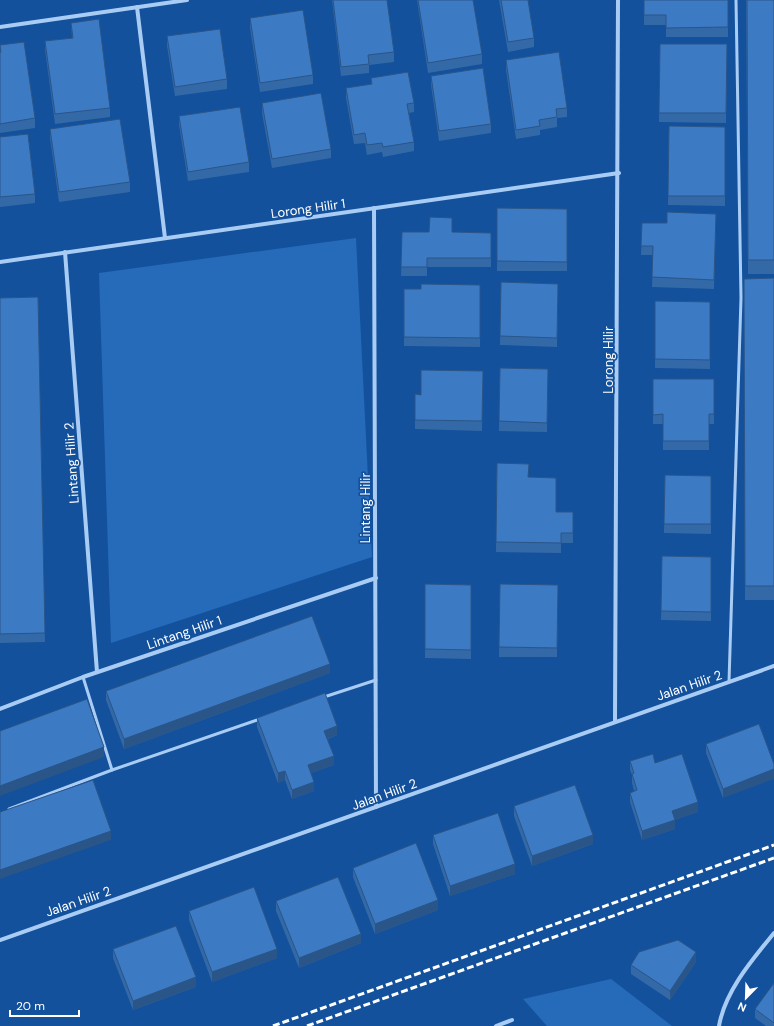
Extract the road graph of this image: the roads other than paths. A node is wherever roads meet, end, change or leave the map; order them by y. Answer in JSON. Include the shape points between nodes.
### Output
{"nodes":[{"id":1,"x":187,"y":0,"type":"edge"},
{"id":2,"x":618,"y":0,"type":"edge"},
{"id":3,"x":736,"y":0,"type":"edge"},
{"id":4,"x":137,"y":7,"type":"junction"},
{"id":5,"x":0,"y":27,"type":"edge"},
{"id":6,"x":619,"y":174,"type":"junction"},
{"id":7,"x":374,"y":208,"type":"junction"},
{"id":8,"x":165,"y":238,"type":"junction"},
{"id":9,"x":65,"y":252,"type":"junction"},
{"id":10,"x":0,"y":262,"type":"edge"},
{"id":11,"x":741,"y":298,"type":"junction"},
{"id":12,"x":748,"y":298,"type":"edge"},
{"id":13,"x":376,"y":578,"type":"junction"},
{"id":14,"x":774,"y":666,"type":"edge"},
{"id":15,"x":97,"y":672,"type":"junction"},
{"id":16,"x":83,"y":677,"type":"junction"},
{"id":17,"x":376,"y":680,"type":"junction"},
{"id":18,"x":728,"y":682,"type":"junction"},
{"id":19,"x":323,"y":698,"type":"edge"},
{"id":20,"x":0,"y":709,"type":"edge"},
{"id":21,"x":263,"y":718,"type":"edge"},
{"id":22,"x":615,"y":720,"type":"junction"},
{"id":23,"x":112,"y":770,"type":"junction"},
{"id":24,"x":376,"y":807,"type":"junction"},
{"id":25,"x":8,"y":810,"type":"edge"},
{"id":26,"x":774,"y":933,"type":"edge"},
{"id":27,"x":0,"y":940,"type":"edge"},
{"id":28,"x":512,"y":1020,"type":"dead end"},
{"id":29,"x":496,"y":1026,"type":"edge"},
{"id":30,"x":718,"y":1026,"type":"edge"}],
"edges":[{"from":1,"to":4,"type":"street"},
{"from":2,"to":6,"type":"street","name":"Lorong Hilir"},
{"from":3,"to":11,"type":"lane"},
{"from":4,"to":5,"type":"street"},
{"from":4,"to":8,"type":"street"},
{"from":6,"to":7,"type":"street","name":"Lorong Hilir 1"},
{"from":6,"to":22,"type":"street","name":"Lorong Hilir"},
{"from":7,"to":8,"type":"street","name":"Lorong Hilir 1"},
{"from":7,"to":13,"type":"street","name":"Lintang Hilir"},
{"from":8,"to":9,"type":"street","name":"Lorong Hilir 1"},
{"from":9,"to":10,"type":"street","name":"Lorong Hilir 1"},
{"from":9,"to":15,"type":"street","name":"Lintang Hilir 2"},
{"from":11,"to":12,"type":"lane"},
{"from":11,"to":18,"type":"lane"},
{"from":13,"to":15,"type":"street","name":"Lintang Hilir 1"},
{"from":13,"to":17,"type":"street","name":"Lintang Hilir"},
{"from":14,"to":18,"type":"street","name":"Jalan Hilir 2"},
{"from":15,"to":16,"type":"street","name":"Lintang Hilir 1"},
{"from":16,"to":20,"type":"street","name":"Lintang Hilir 1"},
{"from":16,"to":23,"type":"lane"},
{"from":17,"to":19,"type":"lane"},
{"from":17,"to":24,"type":"street","name":"Lintang Hilir"},
{"from":18,"to":22,"type":"street","name":"Jalan Hilir 2"},
{"from":21,"to":23,"type":"lane"},
{"from":22,"to":24,"type":"street","name":"Jalan Hilir 2"},
{"from":23,"to":25,"type":"lane"},
{"from":24,"to":27,"type":"street","name":"Jalan Hilir 2"},
{"from":26,"to":30,"type":"street","via":[[749,963],[722,1010]]},
{"from":28,"to":29,"type":"street"}]}
